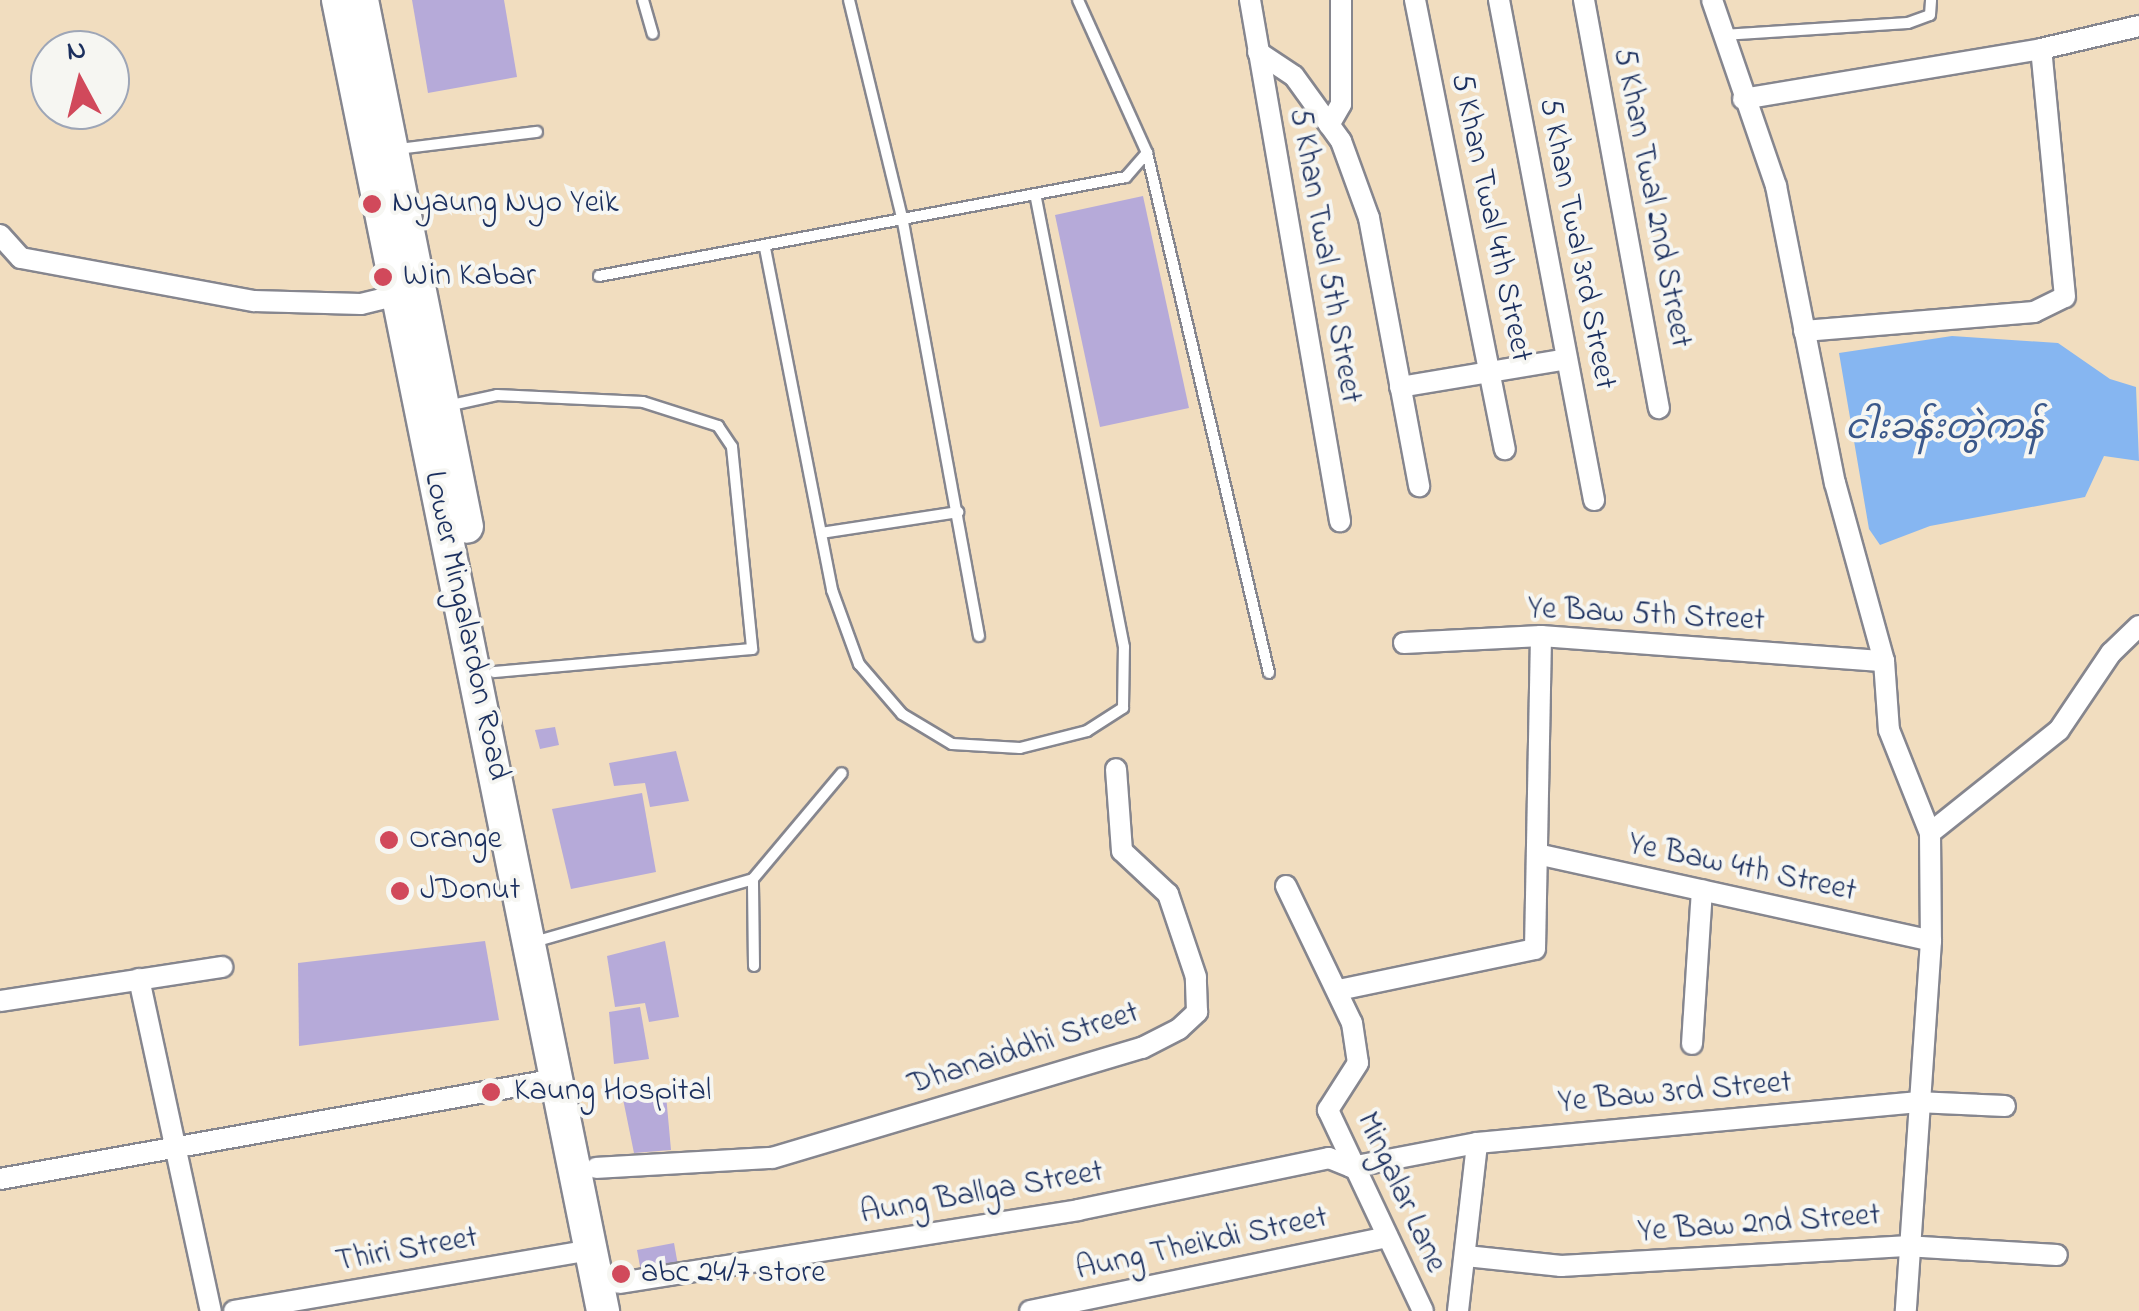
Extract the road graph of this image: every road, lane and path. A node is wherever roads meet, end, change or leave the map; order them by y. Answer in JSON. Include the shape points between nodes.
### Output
{"nodes":[{"id":1,"x":338,"y":0,"type":"edge"},
{"id":2,"x":362,"y":0,"type":"edge"},
{"id":3,"x":643,"y":0,"type":"edge"},
{"id":4,"x":849,"y":0,"type":"edge"},
{"id":5,"x":1078,"y":0,"type":"edge"},
{"id":6,"x":1250,"y":0,"type":"edge"},
{"id":7,"x":1341,"y":0,"type":"edge"},
{"id":8,"x":1415,"y":0,"type":"edge"},
{"id":9,"x":1498,"y":0,"type":"edge"},
{"id":10,"x":1584,"y":0,"type":"edge"},
{"id":11,"x":1712,"y":0,"type":"edge"},
{"id":12,"x":1931,"y":0,"type":"edge"},
{"id":13,"x":2139,"y":26,"type":"edge"},
{"id":14,"x":653,"y":34,"type":"dead end"},
{"id":15,"x":1722,"y":36,"type":"junction"},
{"id":16,"x":2041,"y":50,"type":"junction"},
{"id":17,"x":1258,"y":52,"type":"junction"},
{"id":18,"x":1743,"y":99,"type":"junction"},
{"id":19,"x":1329,"y":125,"type":"junction"},
{"id":20,"x":537,"y":132,"type":"dead end"},
{"id":21,"x":380,"y":152,"type":"junction"},
{"id":22,"x":1148,"y":153,"type":"junction"},
{"id":23,"x":1036,"y":197,"type":"junction"},
{"id":24,"x":903,"y":222,"type":"junction"},
{"id":25,"x":0,"y":235,"type":"edge"},
{"id":26,"x":765,"y":248,"type":"junction"},
{"id":27,"x":599,"y":276,"type":"dead end"},
{"id":28,"x":408,"y":292,"type":"junction"},
{"id":29,"x":1804,"y":330,"type":"junction"},
{"id":30,"x":1567,"y":359,"type":"junction"},
{"id":31,"x":1491,"y":372,"type":"junction"},
{"id":32,"x":1400,"y":387,"type":"junction"},
{"id":33,"x":1660,"y":408,"type":"dead end"},
{"id":34,"x":432,"y":409,"type":"junction"},
{"id":35,"x":1505,"y":448,"type":"dead end"},
{"id":36,"x":1419,"y":486,"type":"dead end"},
{"id":37,"x":1594,"y":500,"type":"dead end"},
{"id":38,"x":958,"y":512,"type":"junction"},
{"id":39,"x":1340,"y":521,"type":"dead end"},
{"id":40,"x":821,"y":533,"type":"junction"},
{"id":41,"x":2139,"y":626,"type":"edge"},
{"id":42,"x":979,"y":636,"type":"dead end"},
{"id":43,"x":1541,"y":636,"type":"junction"},
{"id":44,"x":1404,"y":643,"type":"dead end"},
{"id":45,"x":1884,"y":661,"type":"junction"},
{"id":46,"x":494,"y":672,"type":"junction"},
{"id":47,"x":1269,"y":673,"type":"dead end"},
{"id":48,"x":1116,"y":769,"type":"dead end"},
{"id":49,"x":842,"y":773,"type":"dead end"},
{"id":50,"x":1930,"y":833,"type":"junction"},
{"id":51,"x":1541,"y":855,"type":"junction"},
{"id":52,"x":752,"y":879,"type":"junction"},
{"id":53,"x":1286,"y":886,"type":"dead end"},
{"id":54,"x":1702,"y":890,"type":"junction"},
{"id":55,"x":1931,"y":941,"type":"junction"},
{"id":56,"x":539,"y":942,"type":"junction"},
{"id":57,"x":754,"y":966,"type":"dead end"},
{"id":58,"x":222,"y":968,"type":"dead end"},
{"id":59,"x":139,"y":978,"type":"junction"},
{"id":60,"x":1338,"y":990,"type":"junction"},
{"id":61,"x":0,"y":1001,"type":"edge"},
{"id":62,"x":1692,"y":1044,"type":"dead end"},
{"id":63,"x":557,"y":1079,"type":"junction"},
{"id":64,"x":1916,"y":1102,"type":"junction"},
{"id":65,"x":2005,"y":1106,"type":"dead end"},
{"id":66,"x":1476,"y":1143,"type":"junction"},
{"id":67,"x":176,"y":1150,"type":"junction"},
{"id":68,"x":1352,"y":1167,"type":"junction"},
{"id":69,"x":596,"y":1168,"type":"junction"},
{"id":70,"x":0,"y":1179,"type":"edge"},
{"id":71,"x":1387,"y":1237,"type":"junction"},
{"id":72,"x":1906,"y":1246,"type":"junction"},
{"id":73,"x":590,"y":1250,"type":"junction"},
{"id":74,"x":2057,"y":1255,"type":"dead end"},
{"id":75,"x":1466,"y":1256,"type":"junction"},
{"id":76,"x":615,"y":1302,"type":"edge"},
{"id":77,"x":211,"y":1311,"type":"edge"},
{"id":78,"x":234,"y":1311,"type":"edge"},
{"id":79,"x":1030,"y":1311,"type":"edge"},
{"id":80,"x":1423,"y":1311,"type":"edge"},
{"id":81,"x":1458,"y":1311,"type":"edge"},
{"id":82,"x":1906,"y":1311,"type":"edge"}],
"edges":[{"from":1,"to":21,"type":"main road","name":"Lower Mingalardon Road"},
{"from":2,"to":21,"type":"main road","name":"Lower Mingalardon Road"},
{"from":3,"to":14,"type":"lane"},
{"from":4,"to":24,"type":"lane"},
{"from":5,"to":22,"type":"lane"},
{"from":6,"to":17,"type":"street","name":"5 Khan Twal 5th Street"},
{"from":7,"to":19,"type":"street","via":[[1341,104]]},
{"from":8,"to":31,"type":"street","name":"5 Khan Twal 4th Street"},
{"from":9,"to":30,"type":"street","name":"5 Khan Twal 3rd Street"},
{"from":10,"to":33,"type":"street","name":"5 Khan Twal 2nd Street"},
{"from":11,"to":15,"type":"street"},
{"from":12,"to":15,"type":"lane","via":[[1930,15],[1908,23]]},
{"from":13,"to":16,"type":"street"},
{"from":15,"to":18,"type":"street"},
{"from":16,"to":18,"type":"street"},
{"from":16,"to":29,"type":"street","via":[[2064,297],[2034,312]]},
{"from":17,"to":19,"type":"street","via":[[1294,76]]},
{"from":17,"to":39,"type":"street","name":"5 Khan Twal 5th Street"},
{"from":18,"to":29,"type":"street","via":[[1776,186]]},
{"from":19,"to":32,"type":"street","via":[[1369,218]]},
{"from":20,"to":21,"type":"lane"},
{"from":21,"to":28,"type":"main road","name":"Lower Mingalardon Road"},
{"from":22,"to":23,"type":"lane","via":[[1126,177]]},
{"from":22,"to":47,"type":"lane"},
{"from":23,"to":24,"type":"lane"},
{"from":23,"to":40,"type":"lane","via":[[1124,647],[1123,708],[1087,731],[1020,748],[952,744],[902,714],[859,664]]},
{"from":24,"to":26,"type":"lane"},
{"from":24,"to":38,"type":"lane"},
{"from":25,"to":28,"type":"street","via":[[21,258],[254,301],[362,304]]},
{"from":26,"to":27,"type":"lane"},
{"from":26,"to":40,"type":"lane"},
{"from":28,"to":34,"type":"main road","name":"Lower Mingalardon Road"},
{"from":29,"to":45,"type":"street","via":[[1835,483]]},
{"from":30,"to":31,"type":"street"},
{"from":30,"to":37,"type":"street","name":"5 Khan Twal 3rd Street"},
{"from":31,"to":32,"type":"street"},
{"from":31,"to":35,"type":"street","name":"5 Khan Twal 4th Street"},
{"from":32,"to":36,"type":"street"},
{"from":34,"to":46,"type":"main road","name":"Lower Mingalardon Road"},
{"from":34,"to":46,"type":"lane","via":[[496,395],[642,402],[718,426],[732,448],[752,649]]},
{"from":34,"to":56,"type":"main road","name":"Lower Mingalardon Road"},
{"from":38,"to":40,"type":"lane"},
{"from":38,"to":42,"type":"lane"},
{"from":41,"to":50,"type":"street","via":[[2111,653],[2059,730]]},
{"from":43,"to":44,"type":"street","name":"Ye Baw 5th Street"},
{"from":43,"to":45,"type":"street","name":"Ye Baw 5th Street"},
{"from":43,"to":51,"type":"street"},
{"from":45,"to":50,"type":"street","via":[[1890,730]]},
{"from":46,"to":56,"type":"main road","name":"Lower Mingalardon Road"},
{"from":48,"to":69,"type":"street","name":"Dhanaiddhi Street","via":[[1122,852],[1168,894],[1196,977],[1197,1012],[1179,1029],[1142,1048],[772,1158]]},
{"from":49,"to":52,"type":"lane"},
{"from":50,"to":55,"type":"street"},
{"from":51,"to":54,"type":"street","name":"Ye Baw 4th Street"},
{"from":51,"to":60,"type":"street","via":[[1536,948]]},
{"from":52,"to":56,"type":"lane"},
{"from":52,"to":57,"type":"lane"},
{"from":53,"to":60,"type":"street","name":"Mingalar Lane"},
{"from":54,"to":55,"type":"street","name":"Ye Baw 4th Street"},
{"from":54,"to":62,"type":"street"},
{"from":55,"to":64,"type":"street"},
{"from":56,"to":63,"type":"main road","name":"Lower Mingalardon Road"},
{"from":56,"to":69,"type":"main road","name":"Lower Mingalardon Road"},
{"from":58,"to":59,"type":"street"},
{"from":59,"to":61,"type":"street"},
{"from":59,"to":67,"type":"street"},
{"from":60,"to":68,"type":"street","name":"Mingalar Lane","via":[[1349,1010],[1358,1064],[1328,1110]]},
{"from":63,"to":67,"type":"street"},
{"from":63,"to":73,"type":"main road","name":"Lower Mingalardon Road"},
{"from":64,"to":65,"type":"street","name":"Ye Baw 3rd Street"},
{"from":64,"to":66,"type":"street","name":"Ye Baw 3rd Street"},
{"from":64,"to":72,"type":"street"},
{"from":66,"to":68,"type":"street","name":"Ye Baw 3rd Street"},
{"from":66,"to":75,"type":"street"},
{"from":67,"to":70,"type":"street"},
{"from":67,"to":77,"type":"street"},
{"from":68,"to":71,"type":"street","name":"Mingalar Lane"},
{"from":68,"to":76,"type":"street","name":"Aung Ballga Street","via":[[1329,1158]]},
{"from":69,"to":76,"type":"main road","name":"Lower Mingalardon Road"},
{"from":71,"to":79,"type":"street","name":"Aung Theikdi Street"},
{"from":71,"to":80,"type":"street","name":"Mingalar Lane"},
{"from":72,"to":74,"type":"street","name":"Ye Baw 2nd Street"},
{"from":72,"to":75,"type":"street","name":"Ye Baw 2nd Street","via":[[1561,1266]]},
{"from":72,"to":82,"type":"street"},
{"from":73,"to":76,"type":"main road","name":"Lower Mingalardon Road"},
{"from":73,"to":78,"type":"street","name":"Thiri Street"},
{"from":75,"to":81,"type":"street"}]}
